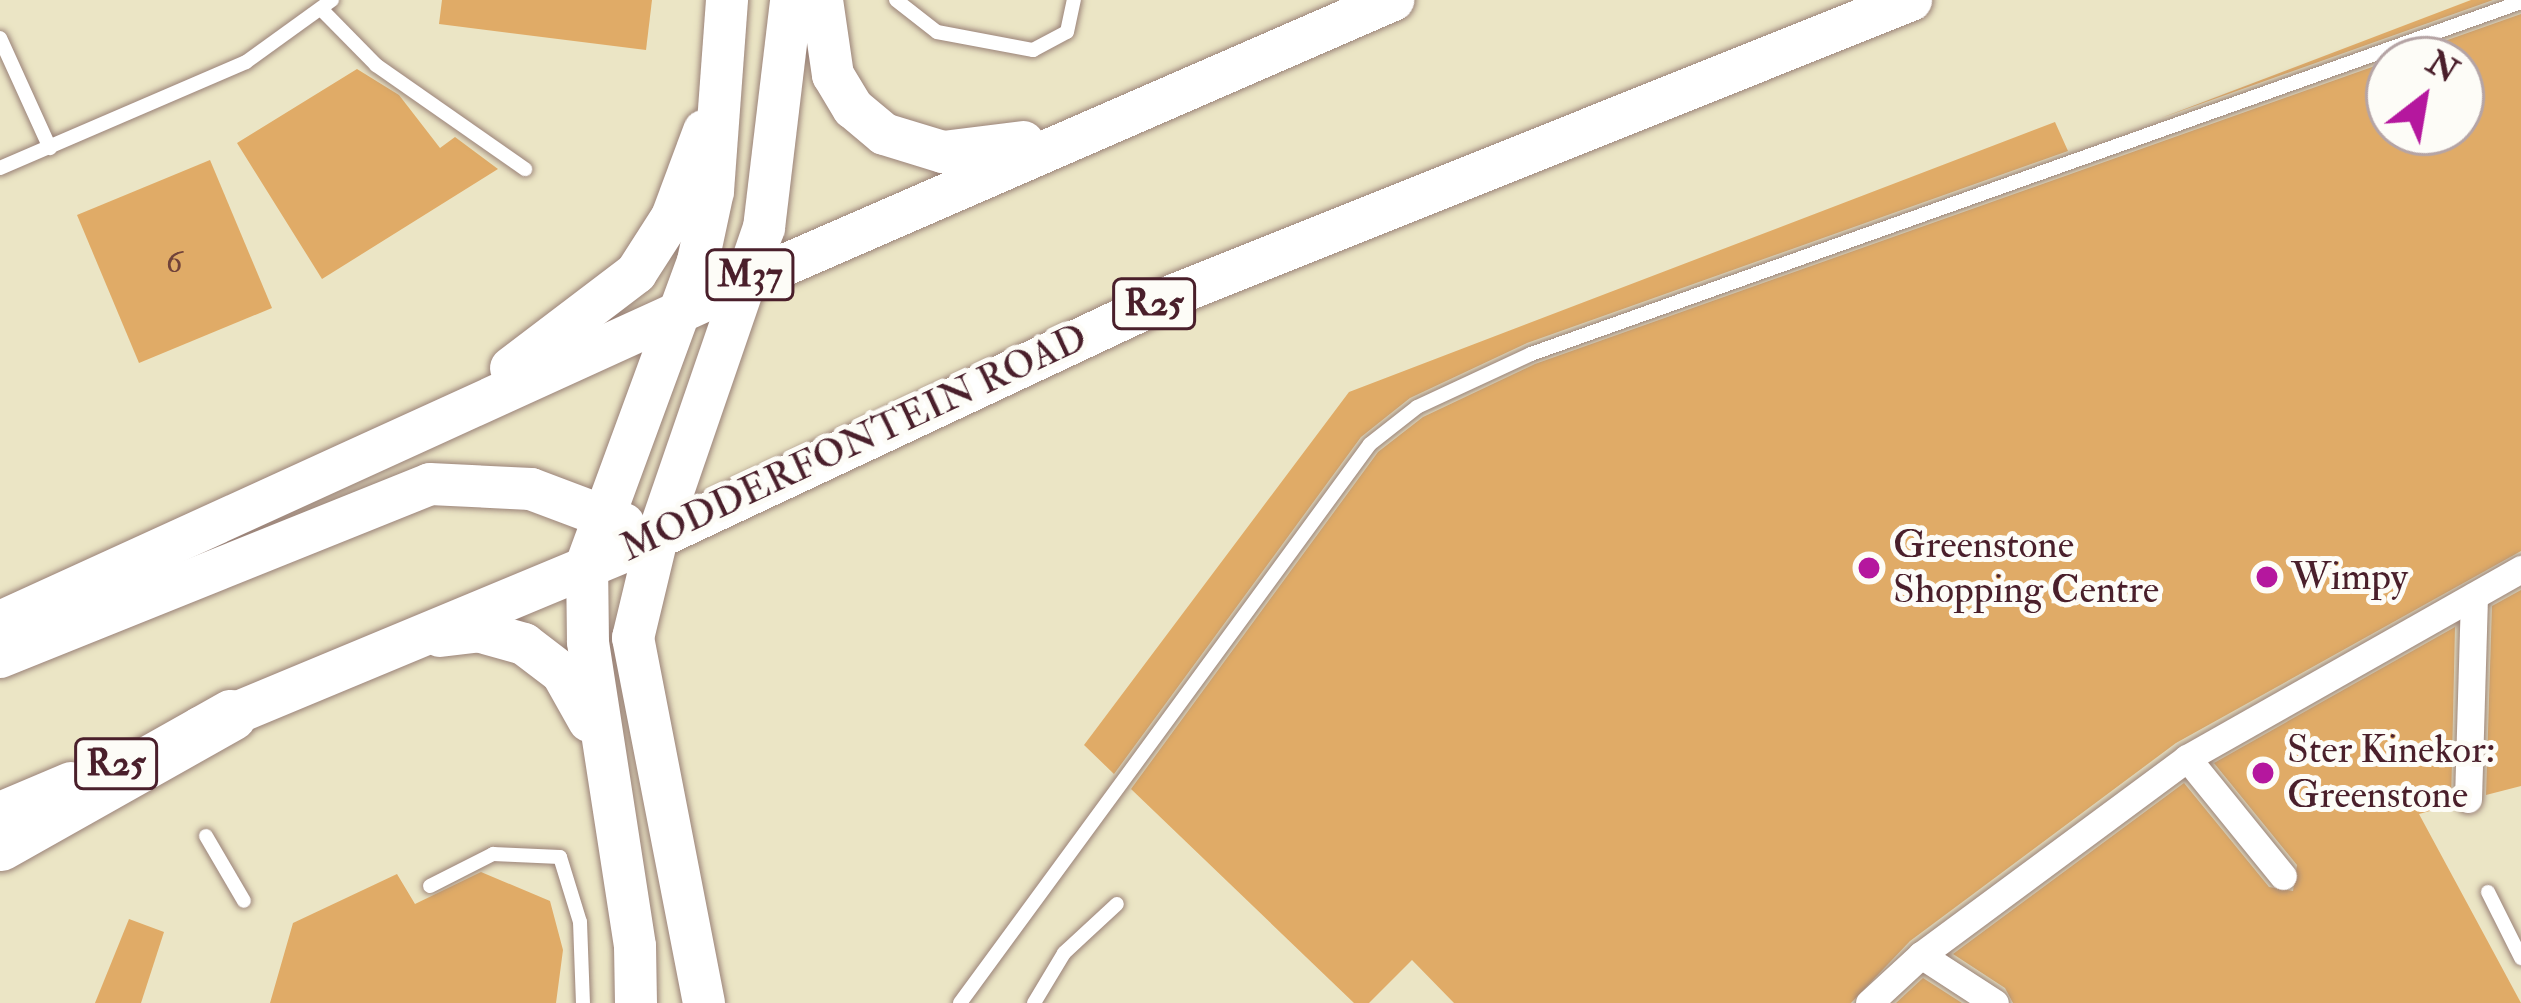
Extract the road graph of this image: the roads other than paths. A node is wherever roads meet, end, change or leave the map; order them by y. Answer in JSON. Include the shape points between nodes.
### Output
{"nodes":[{"id":1,"x":727,"y":0,"type":"edge"},
{"id":2,"x":791,"y":0,"type":"edge"},
{"id":3,"x":822,"y":0,"type":"edge"},
{"id":4,"x":896,"y":0,"type":"edge"},
{"id":5,"x":1074,"y":0,"type":"edge"},
{"id":6,"x":1393,"y":0,"type":"edge"},
{"id":7,"x":1911,"y":0,"type":"edge"},
{"id":8,"x":2521,"y":2,"type":"edge"},
{"id":9,"x":328,"y":5,"type":"edge"},
{"id":10,"x":0,"y":38,"type":"edge"},
{"id":11,"x":1272,"y":53,"type":"junction"},
{"id":12,"x":717,"y":95,"type":"junction"},
{"id":13,"x":50,"y":148,"type":"junction"},
{"id":14,"x":0,"y":168,"type":"edge"},
{"id":15,"x":525,"y":169,"type":"dead end"},
{"id":16,"x":748,"y":281,"type":"junction"},
{"id":17,"x":676,"y":314,"type":"junction"},
{"id":18,"x":442,"y":418,"type":"junction"},
{"id":19,"x":600,"y":514,"type":"junction"},
{"id":20,"x":657,"y":538,"type":"junction"},
{"id":21,"x":587,"y":563,"type":"junction"},
{"id":22,"x":2521,"y":569,"type":"edge"},
{"id":23,"x":2474,"y":596,"type":"junction"},
{"id":24,"x":0,"y":622,"type":"edge"},
{"id":25,"x":410,"y":640,"type":"junction"},
{"id":26,"x":0,"y":657,"type":"edge"},
{"id":27,"x":231,"y":715,"type":"junction"},
{"id":28,"x":2187,"y":758,"type":"junction"},
{"id":29,"x":608,"y":766,"type":"junction"},
{"id":30,"x":2468,"y":799,"type":"dead end"},
{"id":31,"x":0,"y":813,"type":"edge"},
{"id":32,"x":206,"y":836,"type":"dead end"},
{"id":33,"x":0,"y":845,"type":"edge"},
{"id":34,"x":2283,"y":876,"type":"dead end"},
{"id":35,"x":430,"y":886,"type":"dead end"},
{"id":36,"x":2488,"y":892,"type":"dead end"},
{"id":37,"x":244,"y":901,"type":"dead end"},
{"id":38,"x":1117,"y":904,"type":"dead end"},
{"id":39,"x":1921,"y":955,"type":"junction"},
{"id":40,"x":2521,"y":958,"type":"edge"},
{"id":41,"x":583,"y":1003,"type":"edge"},
{"id":42,"x":636,"y":1003,"type":"edge"},
{"id":43,"x":704,"y":1003,"type":"edge"},
{"id":44,"x":960,"y":1003,"type":"edge"},
{"id":45,"x":1034,"y":1003,"type":"edge"},
{"id":46,"x":1869,"y":1003,"type":"edge"},
{"id":47,"x":1995,"y":1003,"type":"edge"}],
"edges":[{"from":1,"to":12,"type":"main road","number":"M37"},
{"from":2,"to":16,"type":"main road","number":"M37","via":[[769,199]]},
{"from":3,"to":11,"type":"main road","via":[[841,92],[884,134],[943,152],[1036,139]]},
{"from":4,"to":5,"type":"lane","via":[[937,32],[1033,50],[1067,32]]},
{"from":6,"to":11,"type":"main road"},
{"from":7,"to":20,"type":"main road","name":"MODDERFONTEIN ROAD","number":"R25","via":[[1174,295]]},
{"from":8,"to":44,"type":"lane","via":[[1532,354],[1417,407],[1370,444]]},
{"from":9,"to":13,"type":"lane","via":[[246,62]]},
{"from":9,"to":15,"type":"lane","via":[[376,65]]},
{"from":10,"to":13,"type":"lane"},
{"from":11,"to":16,"type":"main road"},
{"from":12,"to":17,"type":"main road","number":"M37","via":[[713,191]]},
{"from":12,"to":18,"type":"main road","via":[[672,217],[636,273]]},
{"from":13,"to":14,"type":"lane"},
{"from":16,"to":17,"type":"main road"},
{"from":16,"to":20,"type":"main road","number":"M37"},
{"from":17,"to":18,"type":"main road"},
{"from":17,"to":19,"type":"main road","number":"M37"},
{"from":18,"to":24,"type":"main road"},
{"from":19,"to":20,"type":"main road"},
{"from":19,"to":21,"type":"main road","number":"M37"},
{"from":19,"to":26,"type":"main road","via":[[511,486],[430,484]]},
{"from":20,"to":21,"type":"main road","name":"MODDERFONTEIN ROAD","number":"R25"},
{"from":20,"to":43,"type":"main road","number":"M37","via":[[633,638],[635,670]]},
{"from":21,"to":25,"type":"main road","name":"MODDERFONTEIN ROAD","number":"R25"},
{"from":21,"to":29,"type":"main road","number":"M37","via":[[589,642]]},
{"from":22,"to":23,"type":"street"},
{"from":23,"to":28,"type":"street"},
{"from":23,"to":30,"type":"street"},
{"from":25,"to":27,"type":"main road","name":"MODDERFONTEIN ROAD","number":"R25"},
{"from":25,"to":29,"type":"main road","via":[[478,631],[524,644],[570,684]]},
{"from":27,"to":31,"type":"main road","name":"MODDERFONTEIN ROAD","number":"R25"},
{"from":27,"to":33,"type":"highway"},
{"from":28,"to":34,"type":"street"},
{"from":28,"to":39,"type":"street"},
{"from":29,"to":42,"type":"main road","number":"M37"},
{"from":32,"to":37,"type":"lane"},
{"from":35,"to":41,"type":"lane","via":[[493,854],[560,857],[580,922]]},
{"from":36,"to":40,"type":"lane"},
{"from":38,"to":45,"type":"lane","via":[[1064,953]]},
{"from":39,"to":46,"type":"street"},
{"from":39,"to":47,"type":"street"}]}
